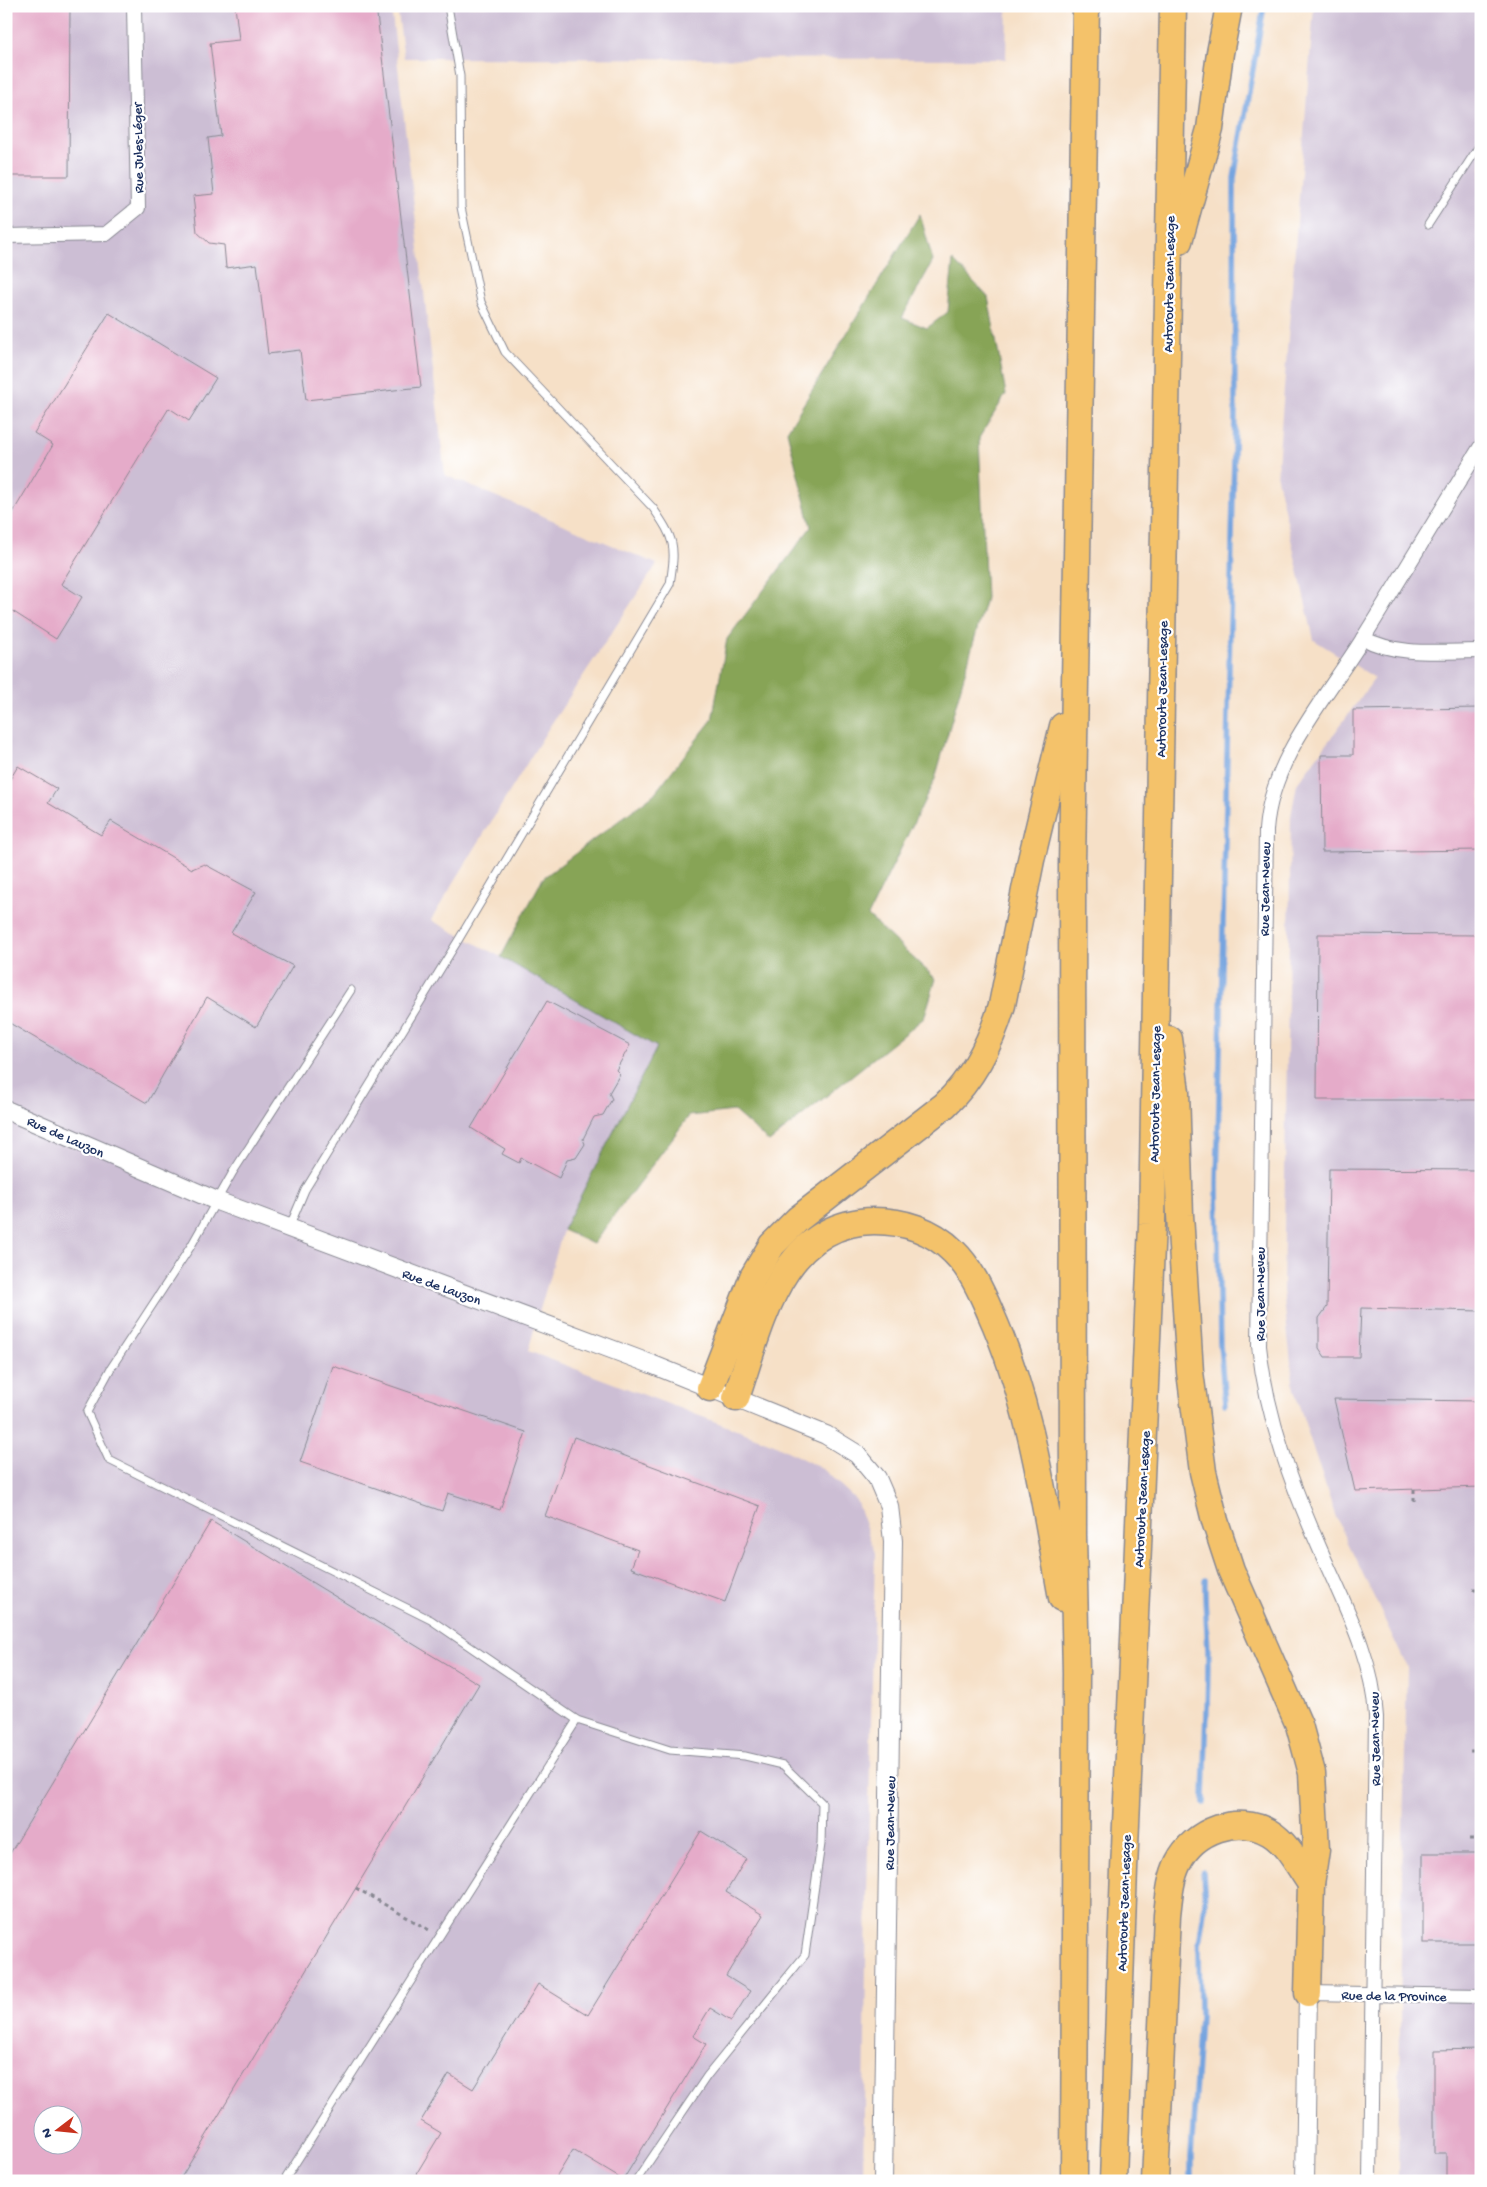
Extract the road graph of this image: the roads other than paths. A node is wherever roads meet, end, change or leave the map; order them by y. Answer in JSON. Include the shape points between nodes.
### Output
{"nodes":[{"id":1,"x":134,"y":6,"type":"edge"},
{"id":2,"x":448,"y":6,"type":"edge"},
{"id":3,"x":1086,"y":6,"type":"edge"},
{"id":4,"x":1172,"y":6,"type":"edge"},
{"id":5,"x":1229,"y":6,"type":"edge"},
{"id":6,"x":1481,"y":143,"type":"edge"},
{"id":7,"x":1428,"y":225,"type":"dead end"},
{"id":8,"x":6,"y":236,"type":"edge"},
{"id":9,"x":1168,"y":278,"type":"junction"},
{"id":10,"x":1481,"y":446,"type":"edge"},
{"id":11,"x":1363,"y":638,"type":"junction"},
{"id":12,"x":1481,"y":651,"type":"edge"},
{"id":13,"x":1074,"y":679,"type":"junction"},
{"id":14,"x":1157,"y":946,"type":"junction"},
{"id":15,"x":351,"y":990,"type":"dead end"},
{"id":16,"x":6,"y":1110,"type":"edge"},
{"id":17,"x":218,"y":1201,"type":"junction"},
{"id":18,"x":289,"y":1228,"type":"junction"},
{"id":19,"x":710,"y":1388,"type":"junction"},
{"id":20,"x":736,"y":1398,"type":"junction"},
{"id":21,"x":872,"y":1469,"type":"joint"},
{"id":22,"x":1076,"y":1673,"type":"junction"},
{"id":23,"x":577,"y":1720,"type":"junction"},
{"id":24,"x":1311,"y":1884,"type":"junction"},
{"id":25,"x":1308,"y":1993,"type":"junction"},
{"id":26,"x":1372,"y":1994,"type":"junction"},
{"id":27,"x":1481,"y":1996,"type":"edge"},
{"id":28,"x":284,"y":2181,"type":"edge"},
{"id":29,"x":636,"y":2181,"type":"edge"},
{"id":30,"x":883,"y":2181,"type":"edge"},
{"id":31,"x":1074,"y":2181,"type":"edge"},
{"id":32,"x":1114,"y":2181,"type":"edge"},
{"id":33,"x":1155,"y":2181,"type":"edge"},
{"id":34,"x":1305,"y":2181,"type":"edge"},
{"id":35,"x":1370,"y":2181,"type":"edge"}],
"edges":[{"from":1,"to":8,"type":"street","name":"Rue Jules-Léger","via":[[138,208],[106,234]]},
{"from":2,"to":18,"type":"lane","via":[[460,76],[461,207],[480,302],[505,352],[653,508],[671,534],[674,558],[670,584],[305,1190]]},
{"from":3,"to":13,"type":"highway"},
{"from":4,"to":9,"type":"highway","name":"Autoroute Jean-Lesage"},
{"from":5,"to":9,"type":"highway","via":[[1210,130]]},
{"from":6,"to":7,"type":"lane"},
{"from":9,"to":14,"type":"highway","name":"Autoroute Jean-Lesage"},
{"from":10,"to":11,"type":"street","name":"Rue Jean-Neveu"},
{"from":11,"to":12,"type":"street","via":[[1396,649]]},
{"from":11,"to":26,"type":"street","name":"Rue Jean-Neveu","via":[[1289,752],[1268,807],[1263,925],[1258,1317],[1265,1387],[1286,1465],[1363,1649],[1372,1682],[1376,1717]]},
{"from":13,"to":19,"type":"highway","via":[[1031,860],[1002,1005],[983,1055],[963,1086],[945,1105],[798,1218],[772,1245],[753,1277]]},
{"from":13,"to":22,"type":"highway","via":[[1073,1535]]},
{"from":14,"to":24,"type":"highway","via":[[1176,1092],[1183,1272],[1199,1450],[1215,1521],[1231,1570],[1307,1750],[1316,1814],[1316,1850]]},
{"from":14,"to":32,"type":"highway","name":"Autoroute Jean-Lesage","via":[[1147,1364],[1124,1860]]},
{"from":15,"to":17,"type":"lane","via":[[233,1172]]},
{"from":16,"to":17,"type":"street","name":"Rue de Lauzon"},
{"from":17,"to":18,"type":"street","name":"Rue de Lauzon"},
{"from":17,"to":23,"type":"lane","via":[[86,1412],[109,1460],[431,1620]]},
{"from":18,"to":19,"type":"street","name":"Rue de Lauzon"},
{"from":19,"to":20,"type":"street","name":"Rue de Lauzon"},
{"from":20,"to":21,"type":"street","name":"Rue de Lauzon","via":[[834,1439]]},
{"from":20,"to":22,"type":"highway","via":[[774,1291],[792,1262],[814,1241],[844,1226],[877,1221],[924,1230],[945,1244],[961,1259],[977,1284],[1016,1378],[1035,1450]]},
{"from":21,"to":30,"type":"street","name":"Rue Jean-Neveu","via":[[889,1506],[893,1541]]},
{"from":22,"to":31,"type":"highway"},
{"from":23,"to":28,"type":"lane"},
{"from":23,"to":29,"type":"lane","via":[[670,1750],[746,1756],[783,1765],[822,1803],[821,1844],[805,1954],[707,2076]]},
{"from":24,"to":25,"type":"highway"},
{"from":24,"to":33,"type":"highway","via":[[1278,1839],[1261,1829],[1243,1825],[1224,1826],[1206,1833],[1186,1849],[1177,1864],[1167,1915]]},
{"from":25,"to":26,"type":"street","name":"Rue de la Province"},
{"from":25,"to":34,"type":"street"},
{"from":26,"to":27,"type":"street","name":"Rue de la Province"},
{"from":26,"to":35,"type":"street","name":"Rue Jean-Neveu"}]}
